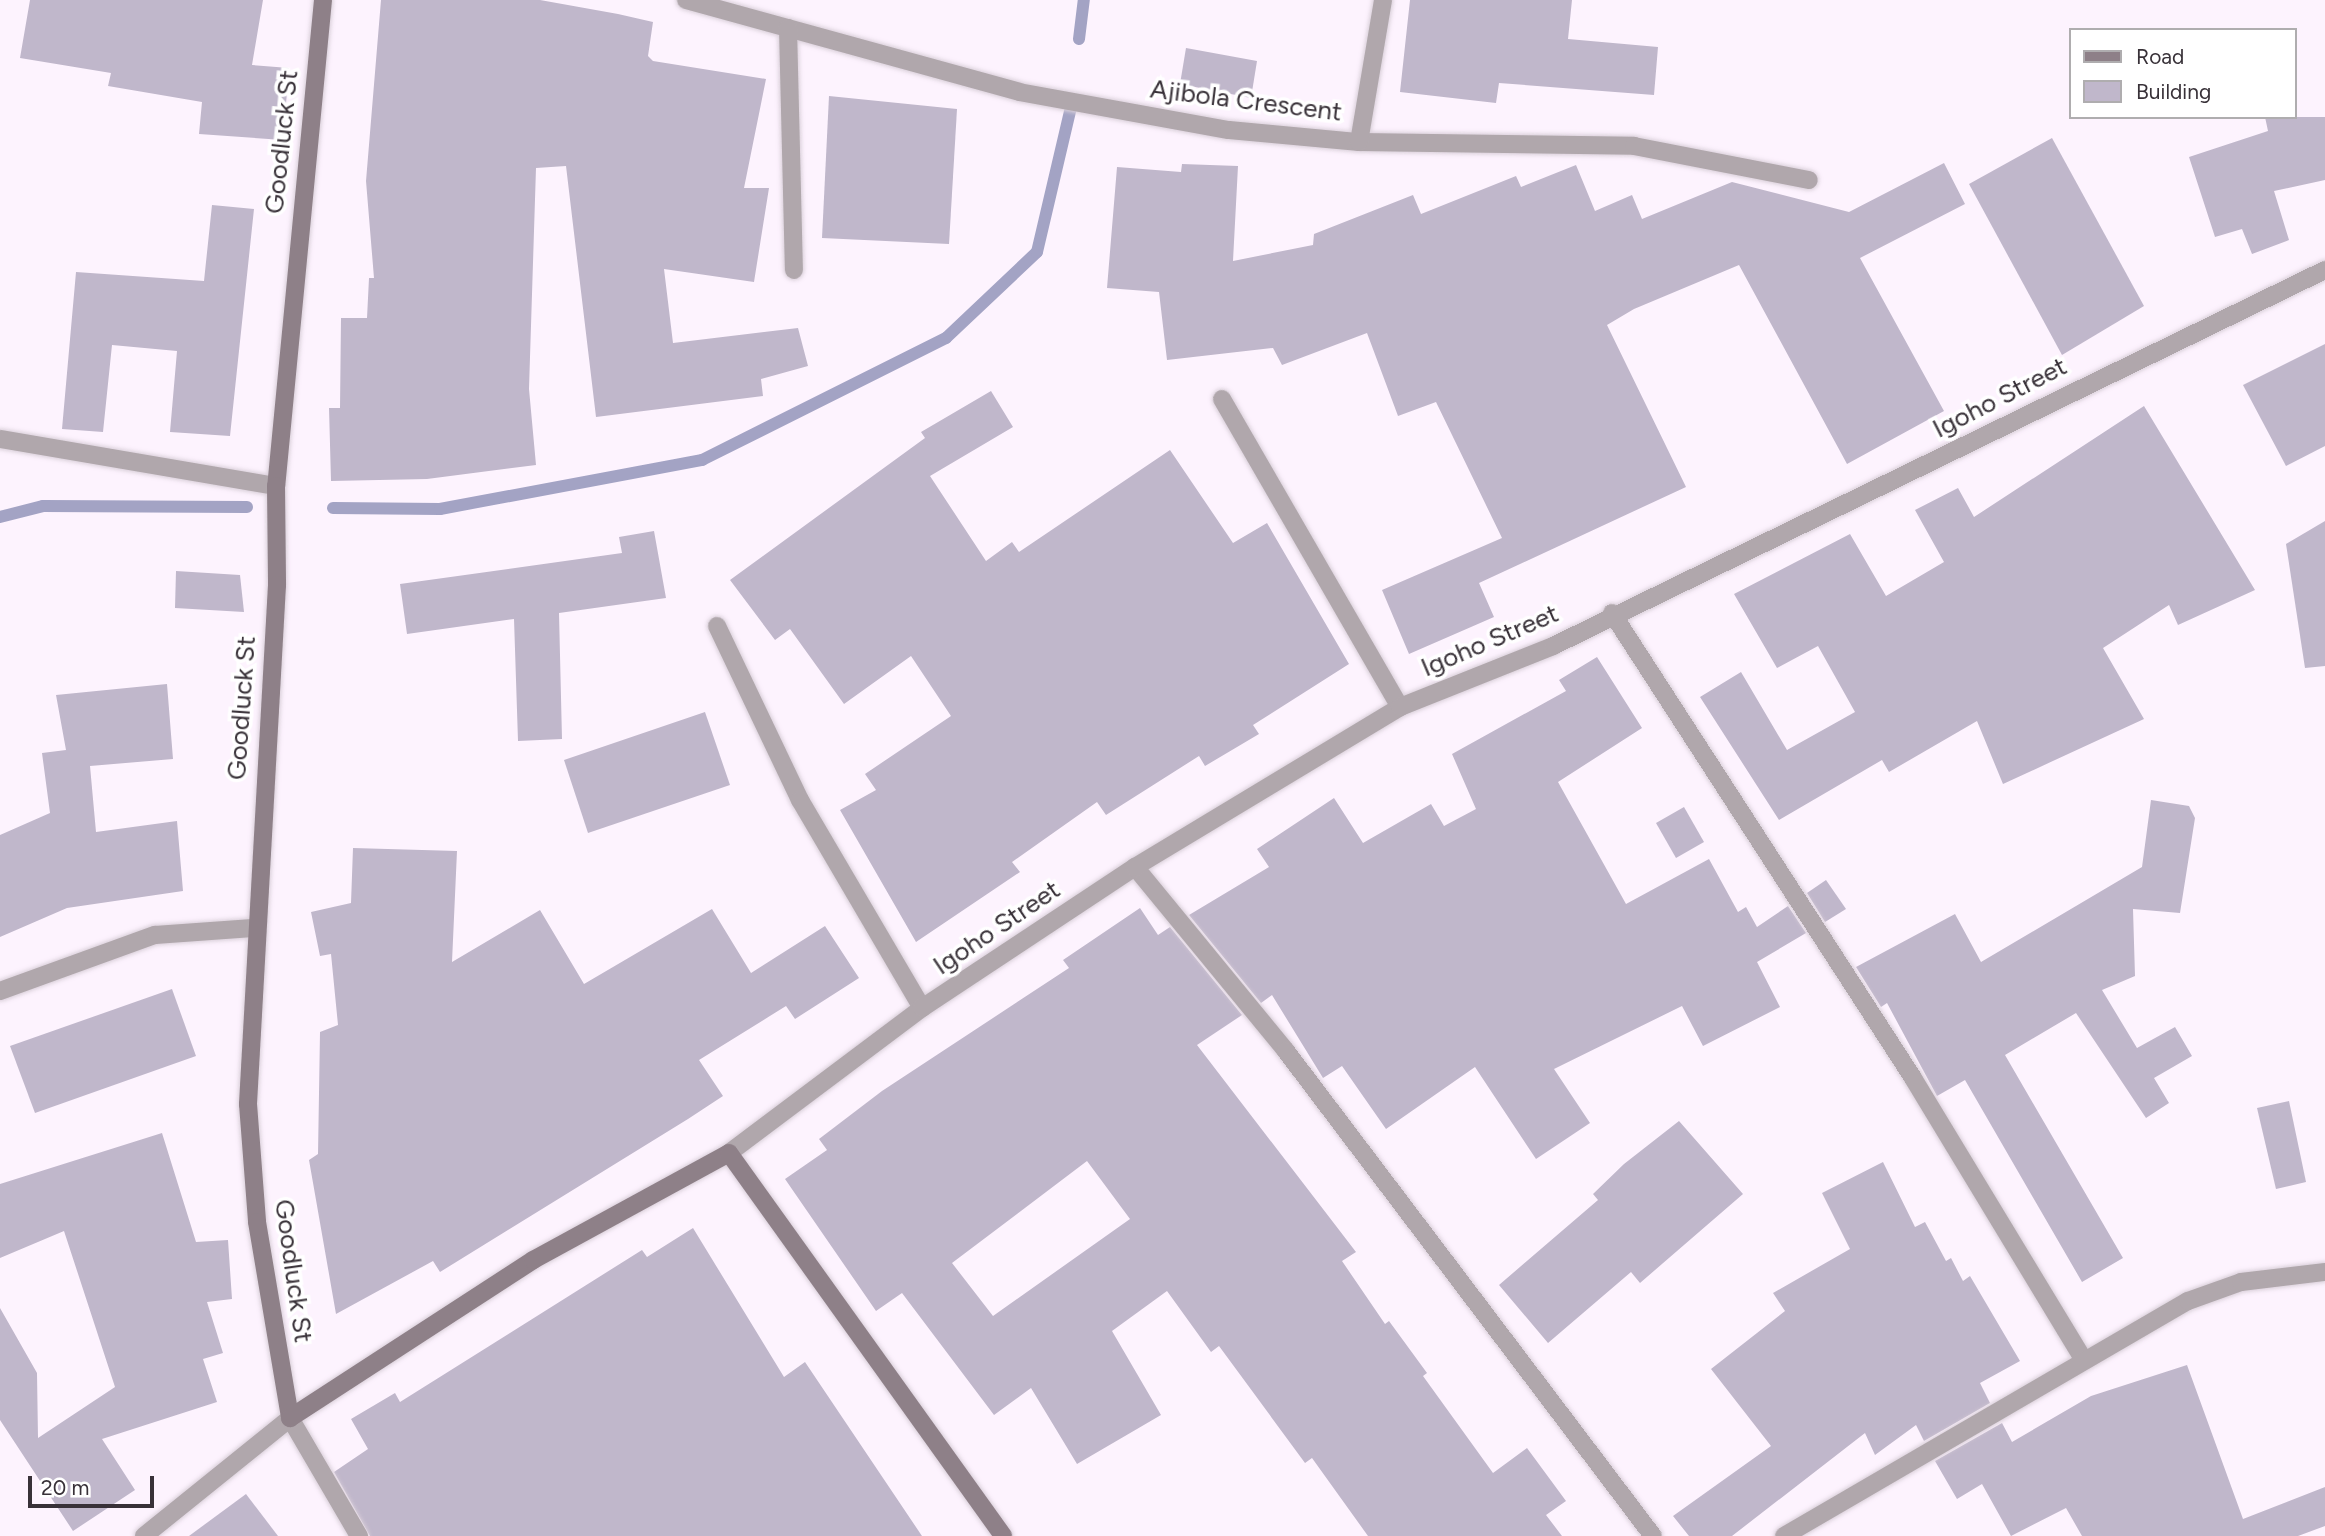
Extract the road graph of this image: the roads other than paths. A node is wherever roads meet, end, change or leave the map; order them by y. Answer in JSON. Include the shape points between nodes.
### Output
{"nodes":[{"id":1,"x":323,"y":0,"type":"edge"},
{"id":2,"x":686,"y":0,"type":"edge"},
{"id":3,"x":1383,"y":0,"type":"edge"},
{"id":4,"x":788,"y":27,"type":"junction"},
{"id":5,"x":1359,"y":142,"type":"junction"},
{"id":6,"x":1809,"y":180,"type":"dead end"},
{"id":7,"x":794,"y":270,"type":"dead end"},
{"id":8,"x":2325,"y":270,"type":"edge"},
{"id":9,"x":1222,"y":400,"type":"dead end"},
{"id":10,"x":0,"y":439,"type":"edge"},
{"id":11,"x":276,"y":486,"type":"junction"},
{"id":12,"x":1612,"y":613,"type":"junction"},
{"id":13,"x":717,"y":626,"type":"dead end"},
{"id":14,"x":1400,"y":707,"type":"junction"},
{"id":15,"x":1135,"y":867,"type":"junction"},
{"id":16,"x":253,"y":928,"type":"junction"},
{"id":17,"x":0,"y":992,"type":"edge"},
{"id":18,"x":922,"y":1009,"type":"junction"},
{"id":19,"x":729,"y":1153,"type":"junction"},
{"id":20,"x":2325,"y":1272,"type":"edge"},
{"id":21,"x":2083,"y":1359,"type":"junction"},
{"id":22,"x":290,"y":1418,"type":"junction"},
{"id":23,"x":144,"y":1536,"type":"edge"},
{"id":24,"x":359,"y":1536,"type":"edge"},
{"id":25,"x":1003,"y":1536,"type":"edge"},
{"id":26,"x":1653,"y":1536,"type":"edge"},
{"id":27,"x":1784,"y":1536,"type":"edge"}],
"edges":[{"from":1,"to":11,"type":"street","name":"Goodluck St"},
{"from":2,"to":4,"type":"street","name":"Ajibola Crescent"},
{"from":3,"to":5,"type":"street"},
{"from":4,"to":5,"type":"street","name":"Ajibola Crescent","via":[[1018,92],[1229,130]]},
{"from":4,"to":7,"type":"street"},
{"from":5,"to":6,"type":"street","name":"Ajibola Crescent","via":[[1634,146]]},
{"from":8,"to":12,"type":"street","name":"Igoho Street"},
{"from":9,"to":14,"type":"street"},
{"from":10,"to":11,"type":"street"},
{"from":11,"to":16,"type":"street","name":"Goodluck St","via":[[277,585]]},
{"from":12,"to":14,"type":"street","name":"Igoho Street","via":[[1553,646]]},
{"from":12,"to":21,"type":"street","via":[[1913,1078]]},
{"from":13,"to":18,"type":"street","via":[[793,788]]},
{"from":14,"to":15,"type":"street","name":"Igoho Street"},
{"from":15,"to":18,"type":"street","name":"Igoho Street"},
{"from":15,"to":26,"type":"street","via":[[1286,1051]]},
{"from":16,"to":17,"type":"street","via":[[155,935]]},
{"from":16,"to":22,"type":"street","name":"Goodluck St","via":[[248,1104],[257,1222]]},
{"from":18,"to":19,"type":"street","name":"Igoho Street"},
{"from":19,"to":22,"type":"street","via":[[533,1260]]},
{"from":19,"to":25,"type":"street"},
{"from":20,"to":21,"type":"street","via":[[2228,1287],[2188,1301]]},
{"from":21,"to":27,"type":"street"},
{"from":22,"to":23,"type":"street"},
{"from":22,"to":24,"type":"street"}]}
